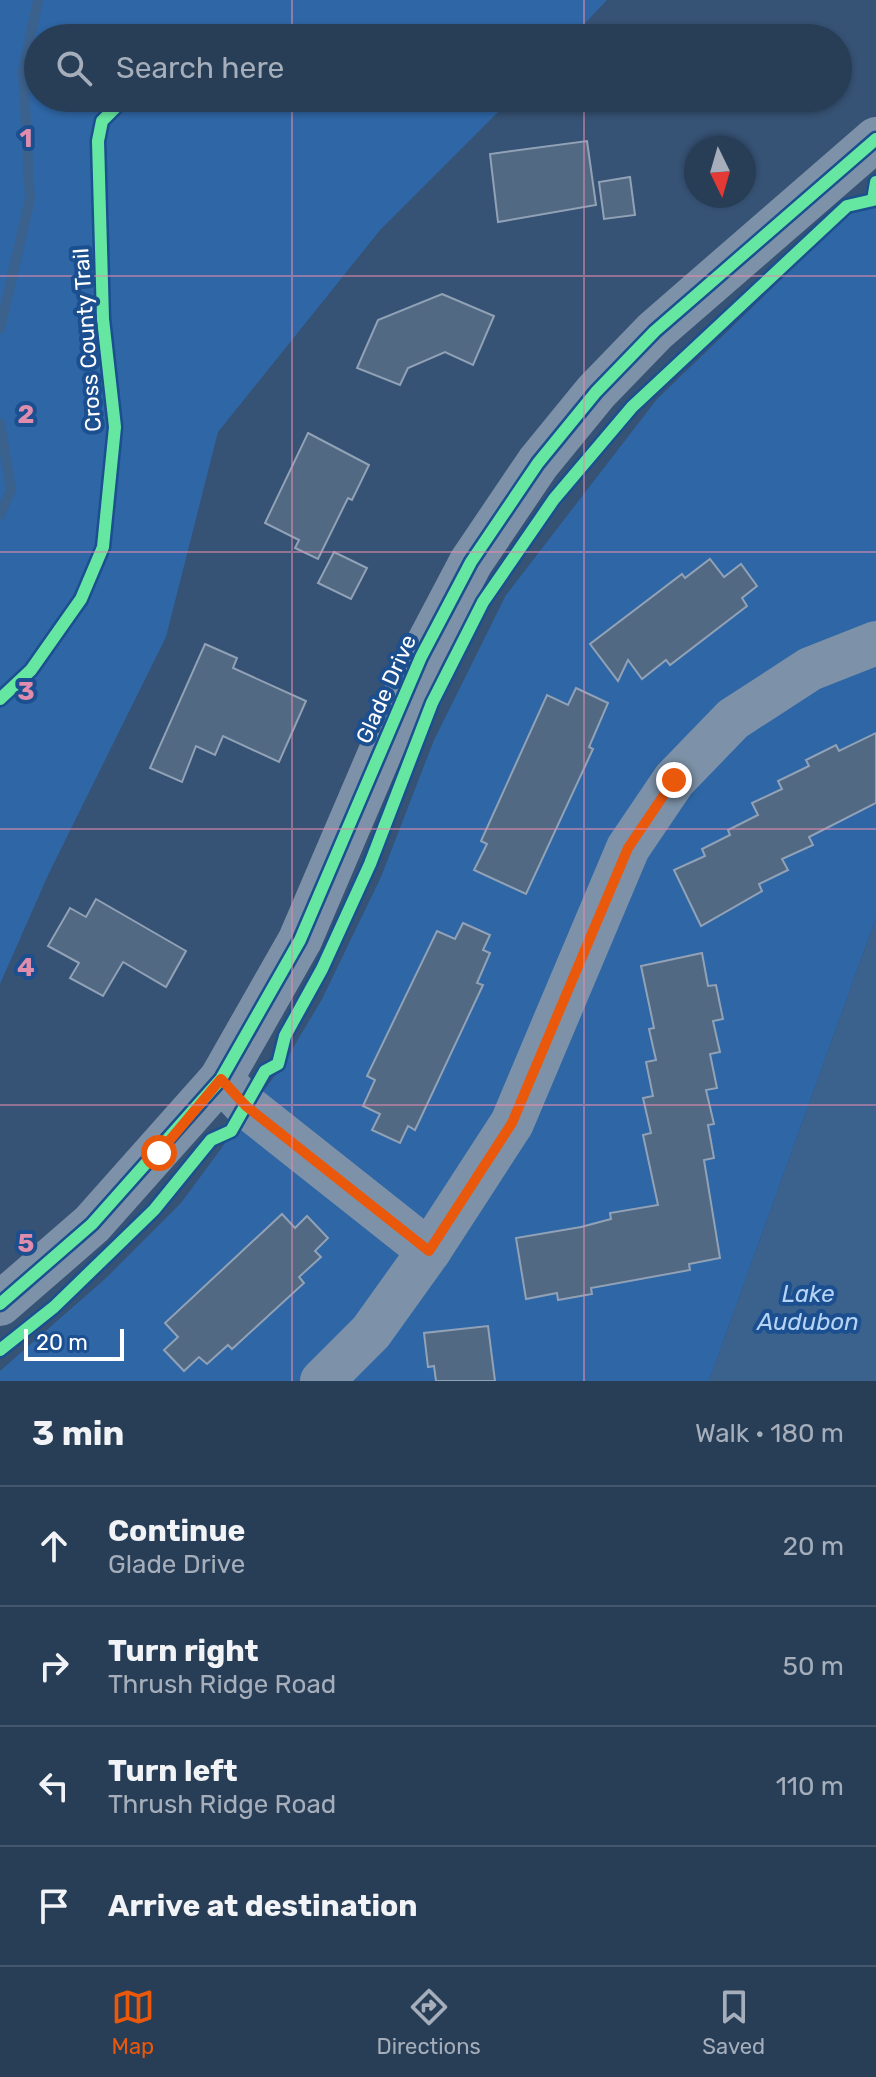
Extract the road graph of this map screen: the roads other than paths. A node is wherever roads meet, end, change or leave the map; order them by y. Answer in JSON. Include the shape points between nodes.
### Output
{"nodes":[{"id":1,"x":875,"y":143,"type":"edge"},
{"id":2,"x":876,"y":643,"type":"edge"},
{"id":3,"x":221,"y":1079,"type":"junction"},
{"id":4,"x":429,"y":1251,"type":"junction"},
{"id":5,"x":0,"y":1304,"type":"edge"},
{"id":6,"x":322,"y":1381,"type":"edge"}],
"edges":[{"from":1,"to":3,"type":"street","name":"Glade Drive","via":[[655,331],[538,463],[471,562],[428,643],[300,940]]},
{"from":2,"to":4,"type":"street","via":[[810,669],[733,719],[674,780],[628,848],[512,1123]]},
{"from":3,"to":4,"type":"street","via":[[246,1106]]},
{"from":3,"to":5,"type":"street","name":"Glade Drive","via":[[92,1224]]},
{"from":4,"to":6,"type":"street","via":[[371,1332]]}]}
